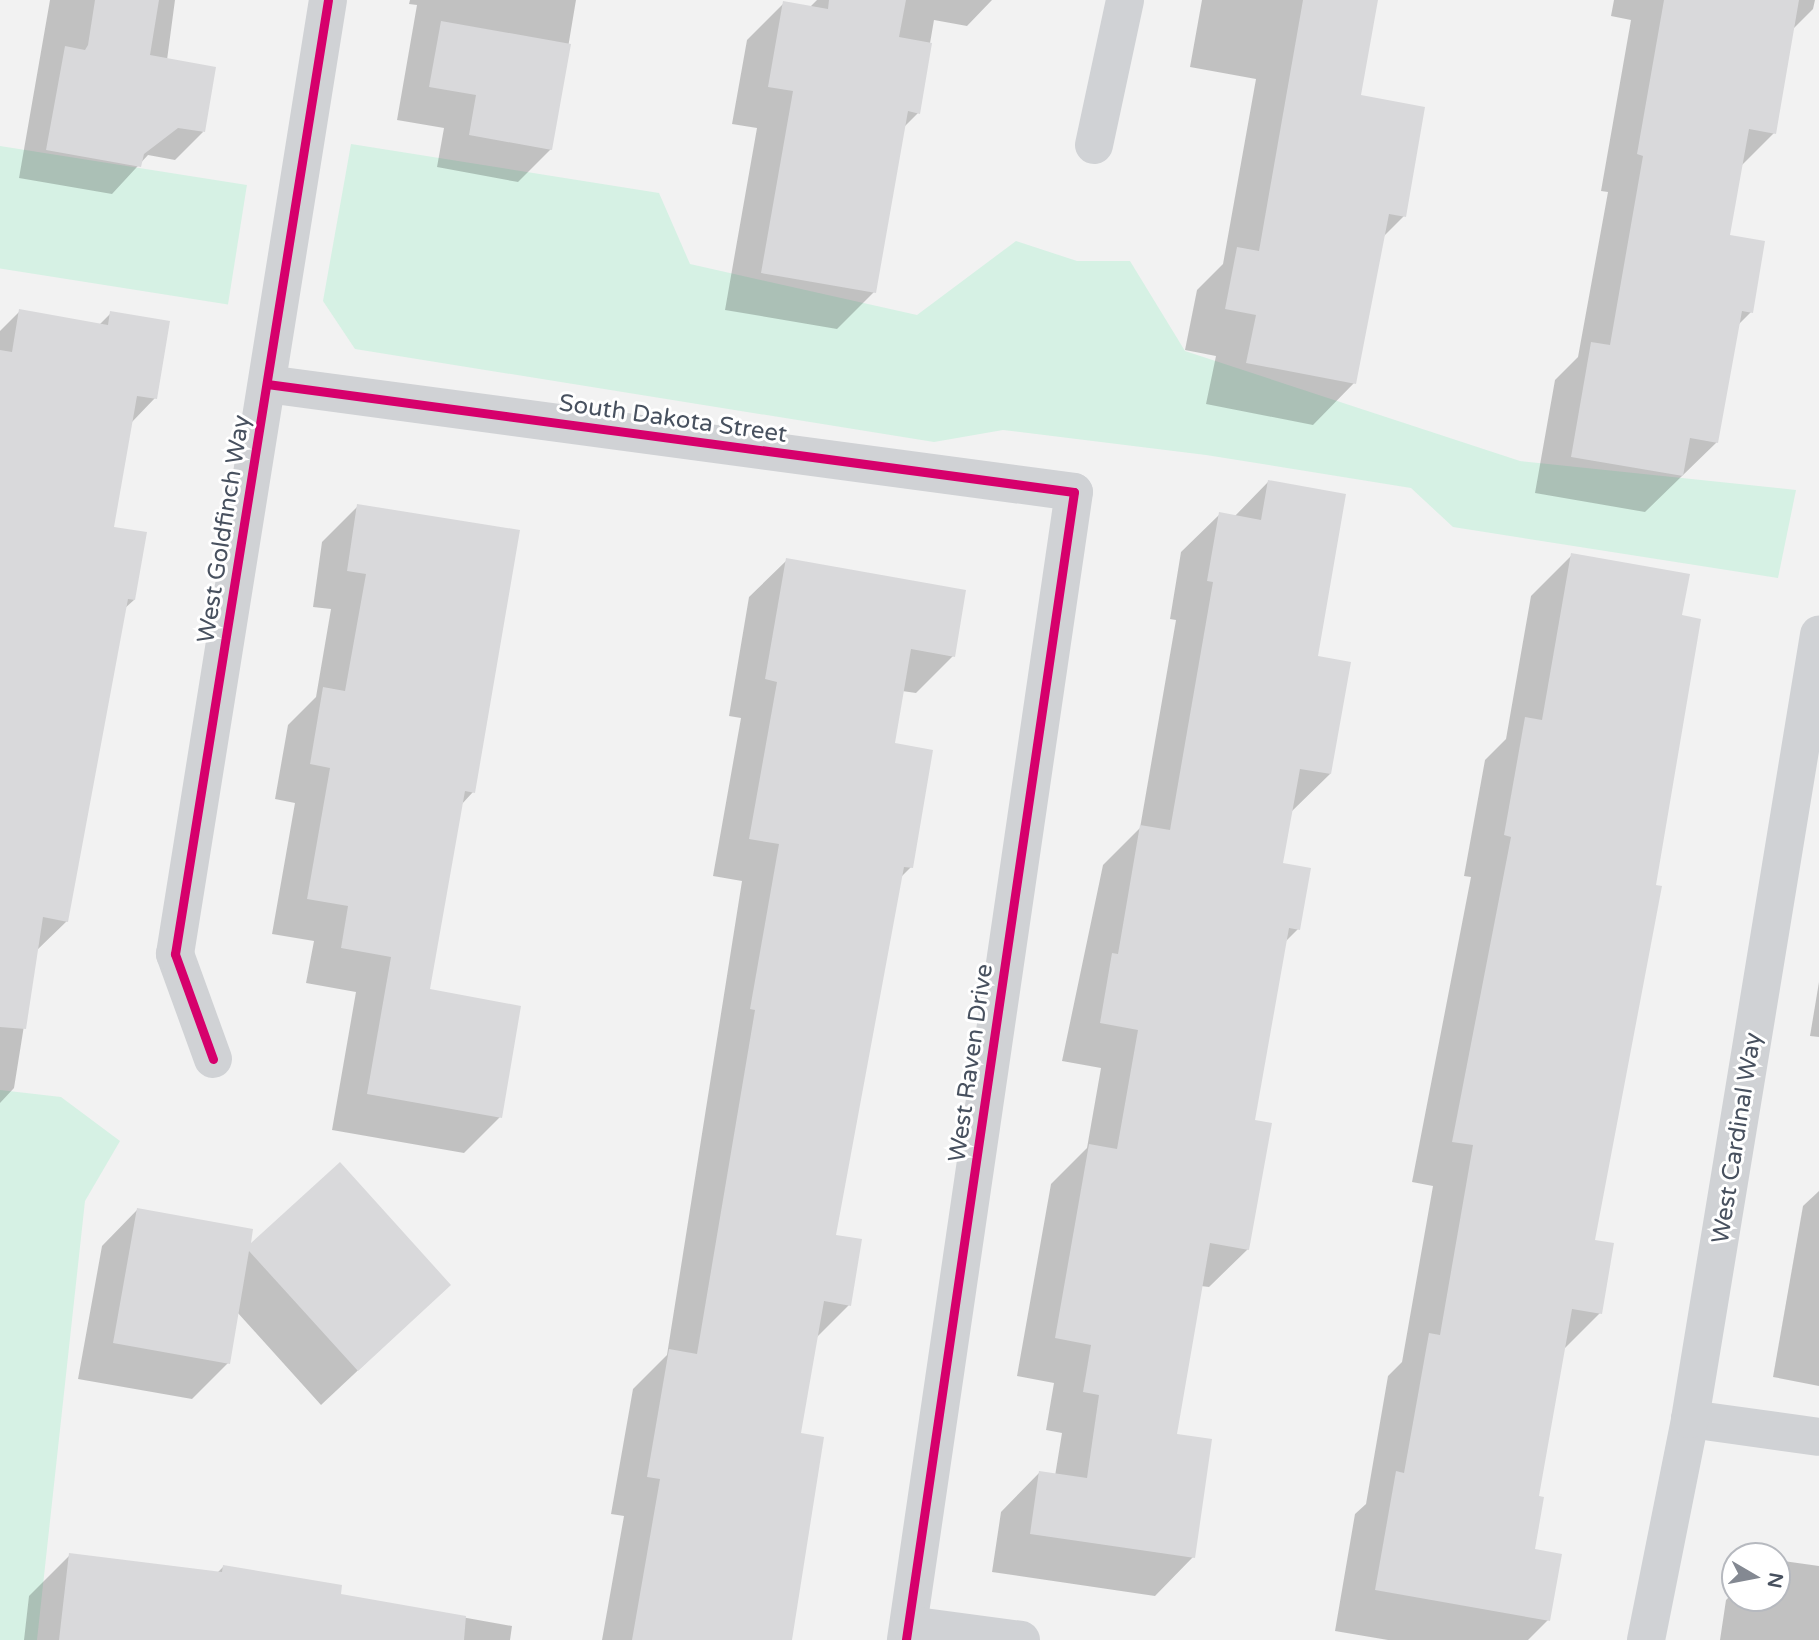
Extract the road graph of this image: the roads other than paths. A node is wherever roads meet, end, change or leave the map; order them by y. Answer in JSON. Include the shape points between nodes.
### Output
{"nodes":[{"id":1,"x":328,"y":0,"type":"edge"},
{"id":2,"x":1125,"y":0,"type":"edge"},
{"id":3,"x":1094,"y":145,"type":"dead end"},
{"id":4,"x":267,"y":384,"type":"junction"},
{"id":5,"x":1074,"y":492,"type":"joint"},
{"id":6,"x":1819,"y":635,"type":"edge"},
{"id":7,"x":1814,"y":703,"type":"edge"},
{"id":8,"x":213,"y":1059,"type":"dead end"},
{"id":9,"x":1690,"y":1419,"type":"junction"},
{"id":10,"x":1819,"y":1437,"type":"edge"},
{"id":11,"x":907,"y":1632,"type":"edge"},
{"id":12,"x":1021,"y":1640,"type":"edge"},
{"id":13,"x":1646,"y":1640,"type":"edge"}],
"edges":[{"from":1,"to":4,"type":"street","name":"West Goldfinch Way"},
{"from":2,"to":3,"type":"street"},
{"from":4,"to":5,"type":"street","name":"South Dakota Street"},
{"from":4,"to":8,"type":"street","name":"West Goldfinch Way","via":[[175,954]]},
{"from":5,"to":11,"type":"street","name":"West Raven Drive"},
{"from":6,"to":7,"type":"street","name":"West Cardinal Way"},
{"from":7,"to":9,"type":"street","name":"West Cardinal Way"},
{"from":9,"to":10,"type":"street"},
{"from":9,"to":13,"type":"street","name":"West Cardinal Way"},
{"from":11,"to":12,"type":"street"}]}
